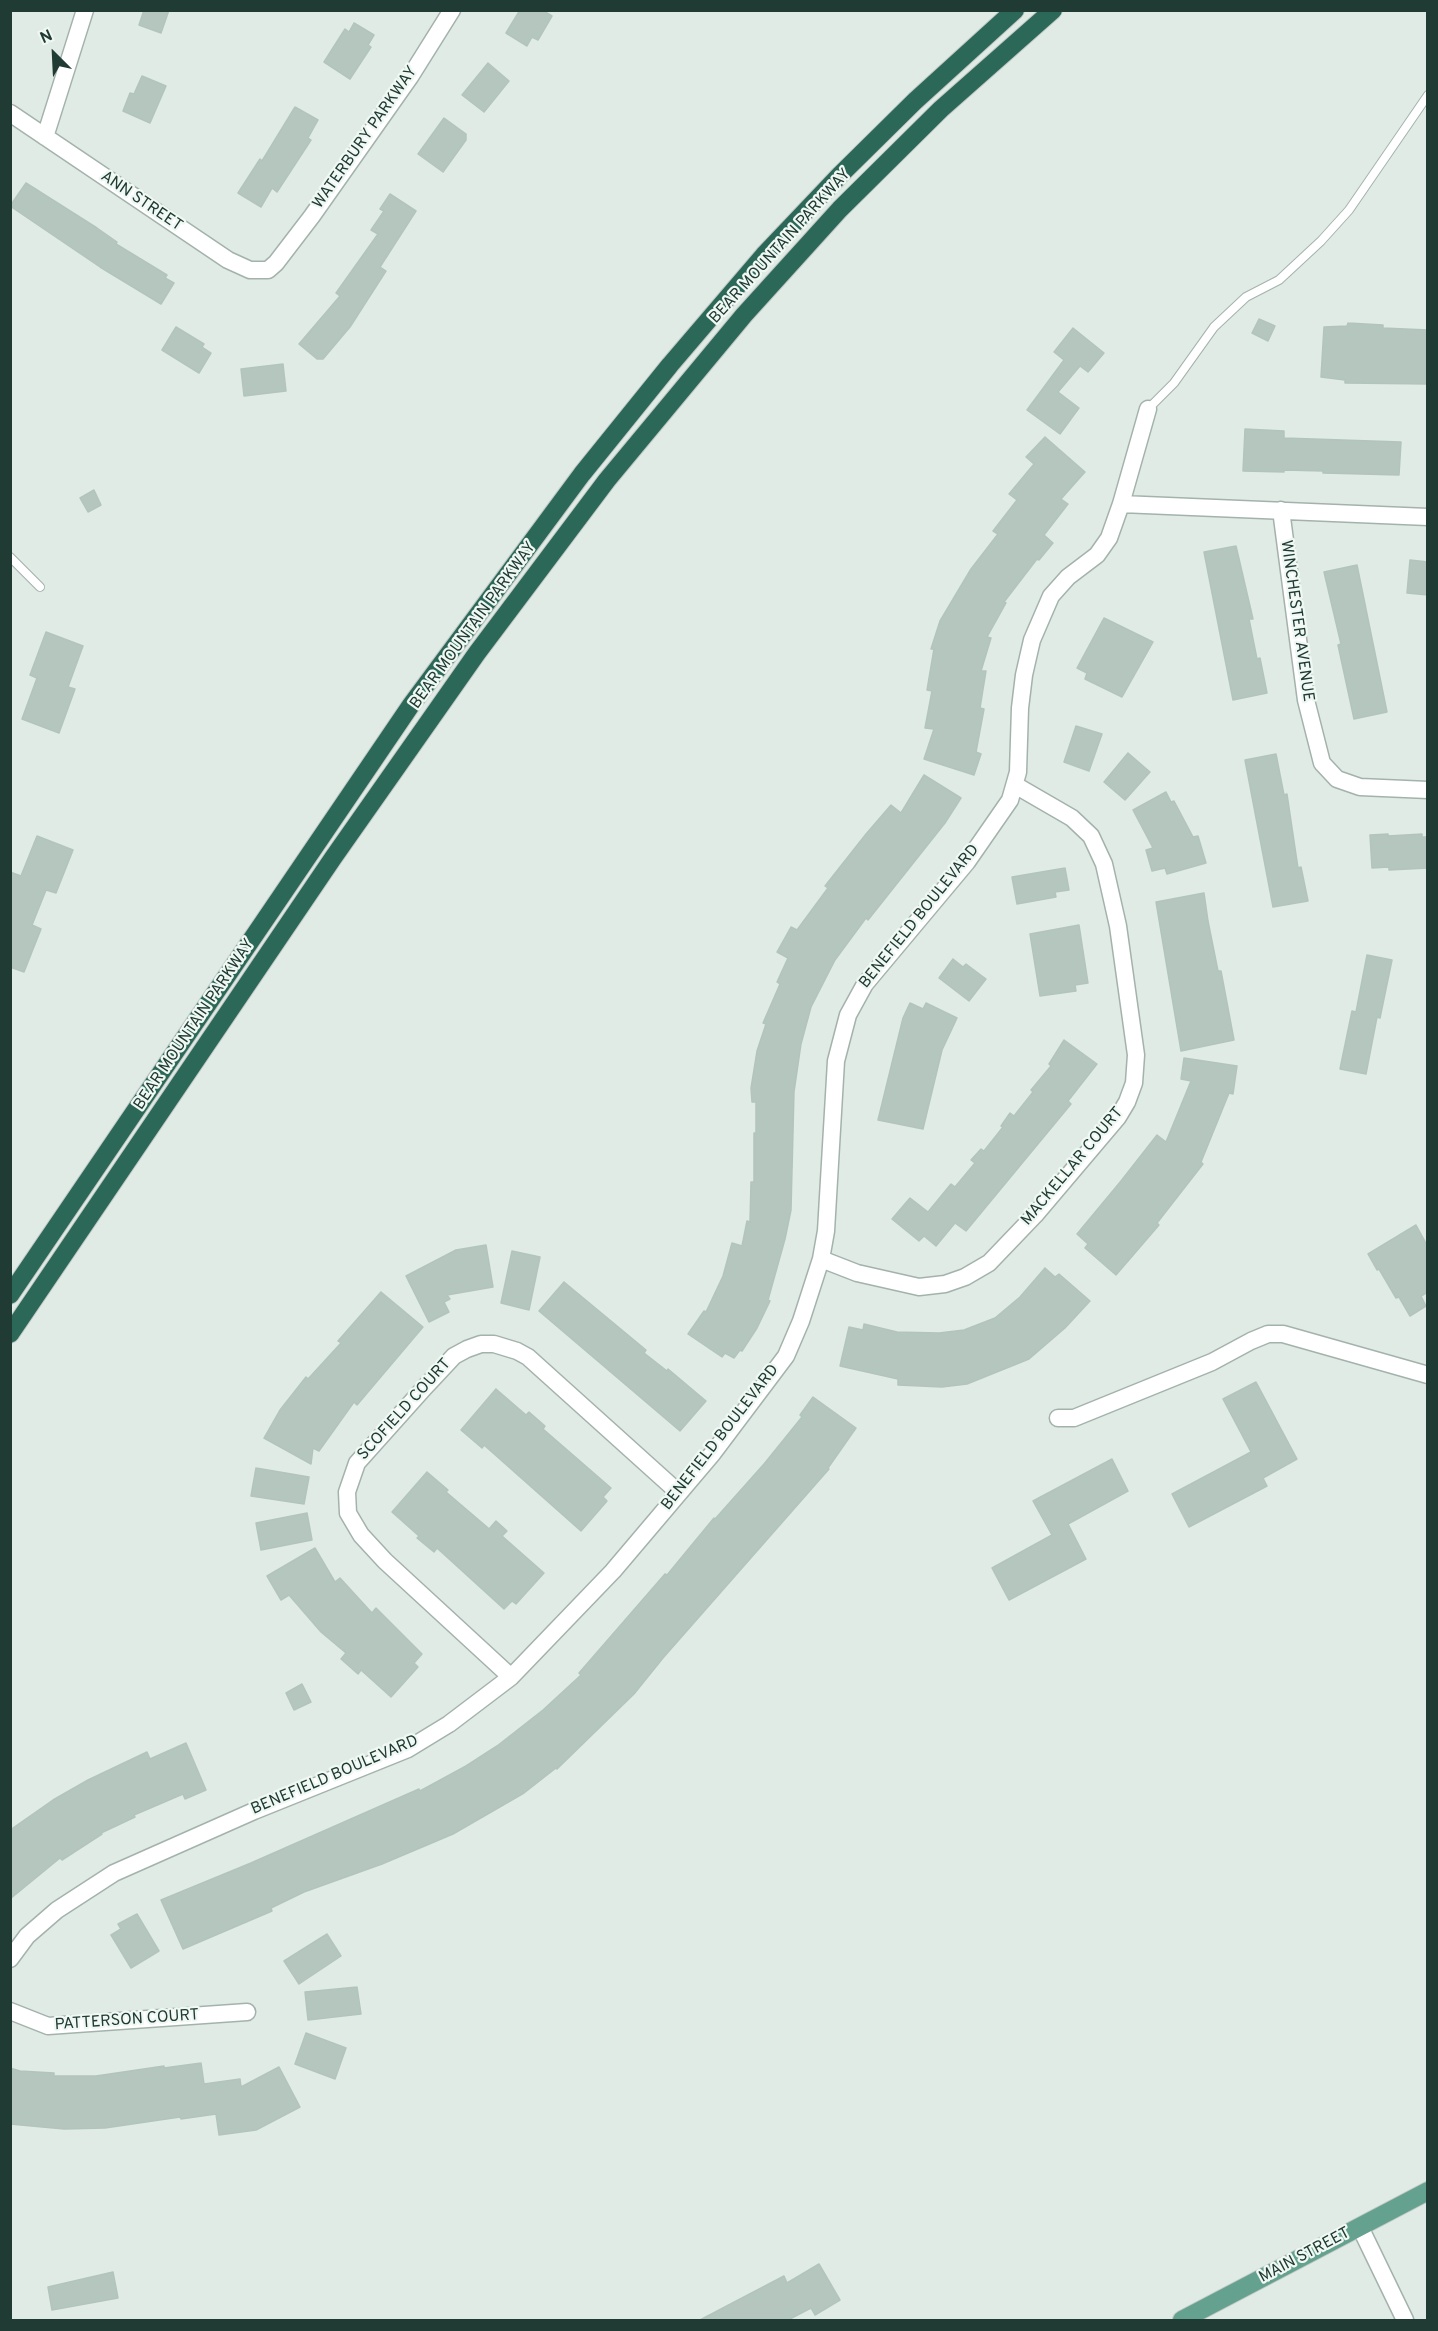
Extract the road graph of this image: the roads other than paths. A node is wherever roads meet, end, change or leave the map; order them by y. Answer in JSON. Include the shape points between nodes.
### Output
{"nodes":[{"id":1,"x":85,"y":10,"type":"edge"},
{"id":2,"x":452,"y":10,"type":"edge"},
{"id":3,"x":1015,"y":10,"type":"edge"},
{"id":4,"x":1053,"y":10,"type":"edge"},
{"id":5,"x":1428,"y":95,"type":"edge"},
{"id":6,"x":10,"y":113,"type":"edge"},
{"id":7,"x":45,"y":137,"type":"junction"},
{"id":8,"x":276,"y":263,"type":"joint"},
{"id":9,"x":1148,"y":409,"type":"joint"},
{"id":10,"x":1121,"y":504,"type":"junction"},
{"id":11,"x":1281,"y":510,"type":"junction"},
{"id":12,"x":1428,"y":517,"type":"edge"},
{"id":13,"x":10,"y":557,"type":"edge"},
{"id":14,"x":40,"y":587,"type":"dead end"},
{"id":15,"x":1015,"y":785,"type":"junction"},
{"id":16,"x":1428,"y":790,"type":"edge"},
{"id":17,"x":821,"y":1259,"type":"junction"},
{"id":18,"x":10,"y":1294,"type":"edge"},
{"id":19,"x":10,"y":1334,"type":"edge"},
{"id":20,"x":1428,"y":1375,"type":"edge"},
{"id":21,"x":1058,"y":1418,"type":"dead end"},
{"id":22,"x":680,"y":1493,"type":"junction"},
{"id":23,"x":511,"y":1677,"type":"junction"},
{"id":24,"x":10,"y":1959,"type":"edge"},
{"id":25,"x":10,"y":2011,"type":"edge"},
{"id":26,"x":247,"y":2012,"type":"dead end"},
{"id":27,"x":1428,"y":2191,"type":"edge"},
{"id":28,"x":1360,"y":2227,"type":"junction"},
{"id":29,"x":1182,"y":2320,"type":"edge"},
{"id":30,"x":1405,"y":2320,"type":"edge"}],
"edges":[{"from":1,"to":7,"type":"street"},
{"from":2,"to":8,"type":"street","name":"WATERBURY PARKWAY","via":[[411,77]]},
{"from":3,"to":18,"type":"highway","name":"BEAR MOUNTAIN PARKWAY","via":[[915,101],[772,247],[582,474],[411,705]]},
{"from":4,"to":19,"type":"highway","name":"BEAR MOUNTAIN PARKWAY","via":[[941,109],[840,209],[724,338],[607,480],[362,815]]},
{"from":5,"to":9,"type":"lane","via":[[1349,210],[1322,241],[1279,280],[1246,297],[1214,327],[1174,383]]},
{"from":6,"to":7,"type":"street","name":"ANN STREET"},
{"from":7,"to":8,"type":"street","name":"ANN STREET","via":[[228,260],[250,270],[268,270]]},
{"from":9,"to":10,"type":"street","name":"BENEFIELD BOULEVARD"},
{"from":10,"to":11,"type":"street"},
{"from":10,"to":15,"type":"street","name":"BENEFIELD BOULEVARD","via":[[1109,538],[1097,555],[1051,596],[1032,640],[1020,708]]},
{"from":11,"to":12,"type":"street"},
{"from":11,"to":16,"type":"street","name":"WINCHESTER AVENUE","via":[[1306,700],[1322,763],[1337,778],[1360,787]]},
{"from":13,"to":14,"type":"lane"},
{"from":15,"to":17,"type":"street","name":"BENEFIELD BOULEVARD","via":[[1010,800],[967,862],[865,984],[848,1015],[836,1061]]},
{"from":15,"to":17,"type":"street","name":"MACKELLAR COURT","via":[[1072,818],[1091,837],[1104,864],[1118,926],[1136,1055],[1134,1083],[1127,1102],[1035,1215],[989,1263],[965,1278],[920,1287],[857,1273]]},
{"from":17,"to":22,"type":"street","name":"BENEFIELD BOULEVARD","via":[[786,1356],[714,1454]]},
{"from":20,"to":21,"type":"street","via":[[1283,1334],[1269,1334],[1212,1362],[1074,1418]]},
{"from":22,"to":23,"type":"street","name":"BENEFIELD BOULEVARD","via":[[613,1571]]},
{"from":22,"to":23,"type":"street","name":"SCOFIELD COURT","via":[[518,1351],[494,1344],[468,1349],[454,1356],[425,1387],[357,1463],[347,1492],[348,1513],[361,1536]]},
{"from":23,"to":24,"type":"street","name":"BENEFIELD BOULEVARD","via":[[408,1749],[114,1873],[57,1910],[27,1936]]},
{"from":25,"to":26,"type":"street","name":"PATTERSON COURT","via":[[48,2026]]},
{"from":27,"to":28,"type":"main road","name":"MAIN STREET"},
{"from":28,"to":29,"type":"main road","name":"MAIN STREET"},
{"from":28,"to":30,"type":"street"}]}
